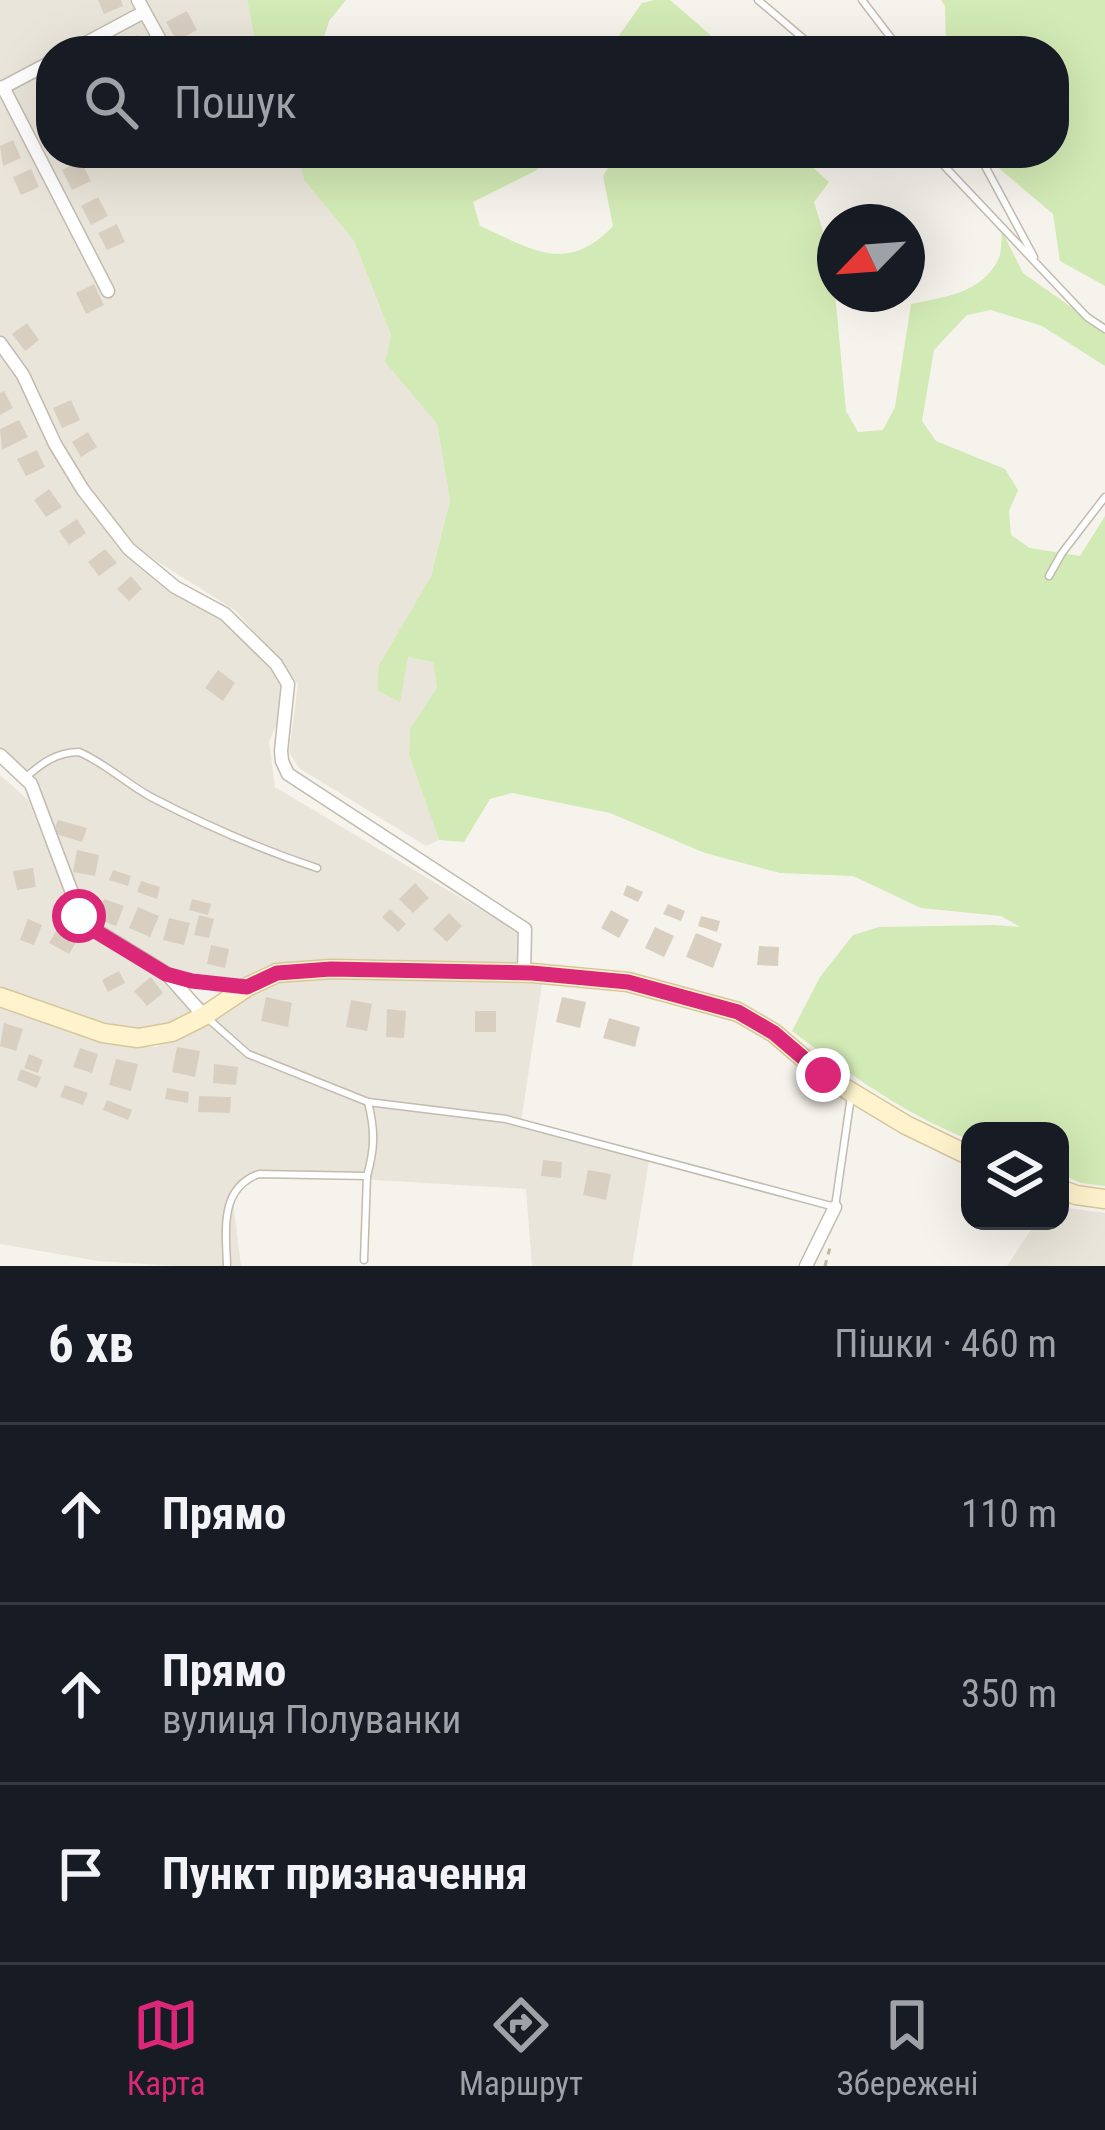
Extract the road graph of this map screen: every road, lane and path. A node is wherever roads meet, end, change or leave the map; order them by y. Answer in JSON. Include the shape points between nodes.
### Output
{"nodes":[{"id":1,"x":758,"y":0,"type":"edge"},
{"id":2,"x":862,"y":0,"type":"edge"},
{"id":3,"x":141,"y":6,"type":"edge"},
{"id":4,"x":94,"y":36,"type":"edge"},
{"id":5,"x":158,"y":36,"type":"edge"},
{"id":6,"x":800,"y":36,"type":"edge"},
{"id":7,"x":890,"y":36,"type":"edge"},
{"id":8,"x":36,"y":70,"type":"edge"},
{"id":9,"x":2,"y":88,"type":"edge"},
{"id":10,"x":36,"y":153,"type":"edge"},
{"id":11,"x":44,"y":168,"type":"edge"},
{"id":12,"x":946,"y":168,"type":"edge"},
{"id":13,"x":986,"y":168,"type":"edge"},
{"id":14,"x":1042,"y":271,"type":"junction"},
{"id":15,"x":108,"y":291,"type":"dead end"},
{"id":16,"x":1105,"y":329,"type":"edge"},
{"id":17,"x":0,"y":343,"type":"edge"},
{"id":18,"x":1105,"y":497,"type":"edge"},
{"id":19,"x":1049,"y":576,"type":"dead end"},
{"id":20,"x":0,"y":755,"type":"edge"},
{"id":21,"x":26,"y":777,"type":"junction"},
{"id":22,"x":316,"y":868,"type":"dead end"},
{"id":23,"x":524,"y":973,"type":"junction"},
{"id":24,"x":166,"y":974,"type":"junction"},
{"id":25,"x":247,"y":987,"type":"junction"},
{"id":26,"x":0,"y":997,"type":"edge"},
{"id":27,"x":204,"y":1016,"type":"junction"},
{"id":28,"x":852,"y":1092,"type":"junction"},
{"id":29,"x":368,"y":1102,"type":"junction"},
{"id":30,"x":961,"y":1152,"type":"edge"},
{"id":31,"x":367,"y":1176,"type":"junction"},
{"id":32,"x":1069,"y":1191,"type":"edge"},
{"id":33,"x":1105,"y":1199,"type":"edge"},
{"id":34,"x":835,"y":1207,"type":"junction"},
{"id":35,"x":364,"y":1260,"type":"dead end"},
{"id":36,"x":227,"y":1266,"type":"edge"},
{"id":37,"x":806,"y":1266,"type":"edge"}],
"edges":[{"from":1,"to":6,"type":"lane"},
{"from":2,"to":7,"type":"lane"},
{"from":3,"to":4,"type":"street"},
{"from":3,"to":5,"type":"street"},
{"from":8,"to":9,"type":"street"},
{"from":9,"to":10,"type":"street"},
{"from":11,"to":15,"type":"street"},
{"from":12,"to":14,"type":"lane"},
{"from":13,"to":14,"type":"lane"},
{"from":14,"to":16,"type":"lane"},
{"from":17,"to":23,"type":"street","via":[[83,490],[129,549],[225,614],[276,664],[288,684],[281,751],[288,774],[525,929]]},
{"from":18,"to":19,"type":"lane"},
{"from":20,"to":21,"type":"street"},
{"from":21,"to":22,"type":"lane","via":[[46,760],[79,752],[195,819]]},
{"from":21,"to":24,"type":"street","via":[[82,922]]},
{"from":23,"to":25,"type":"street","via":[[331,969],[277,973]]},
{"from":23,"to":28,"type":"street","via":[[628,982],[738,1012]]},
{"from":24,"to":25,"type":"lane"},
{"from":24,"to":27,"type":"street"},
{"from":25,"to":27,"type":"street"},
{"from":26,"to":27,"type":"street","via":[[103,1034],[138,1038]]},
{"from":27,"to":29,"type":"lane","via":[[248,1054]]},
{"from":28,"to":30,"type":"street"},
{"from":28,"to":34,"type":"lane"},
{"from":29,"to":31,"type":"lane","via":[[375,1131]]},
{"from":29,"to":34,"type":"lane","via":[[506,1119]]},
{"from":31,"to":35,"type":"lane"},
{"from":31,"to":36,"type":"lane","via":[[247,1178],[229,1202]]},
{"from":32,"to":33,"type":"street"},
{"from":34,"to":37,"type":"street"}]}
